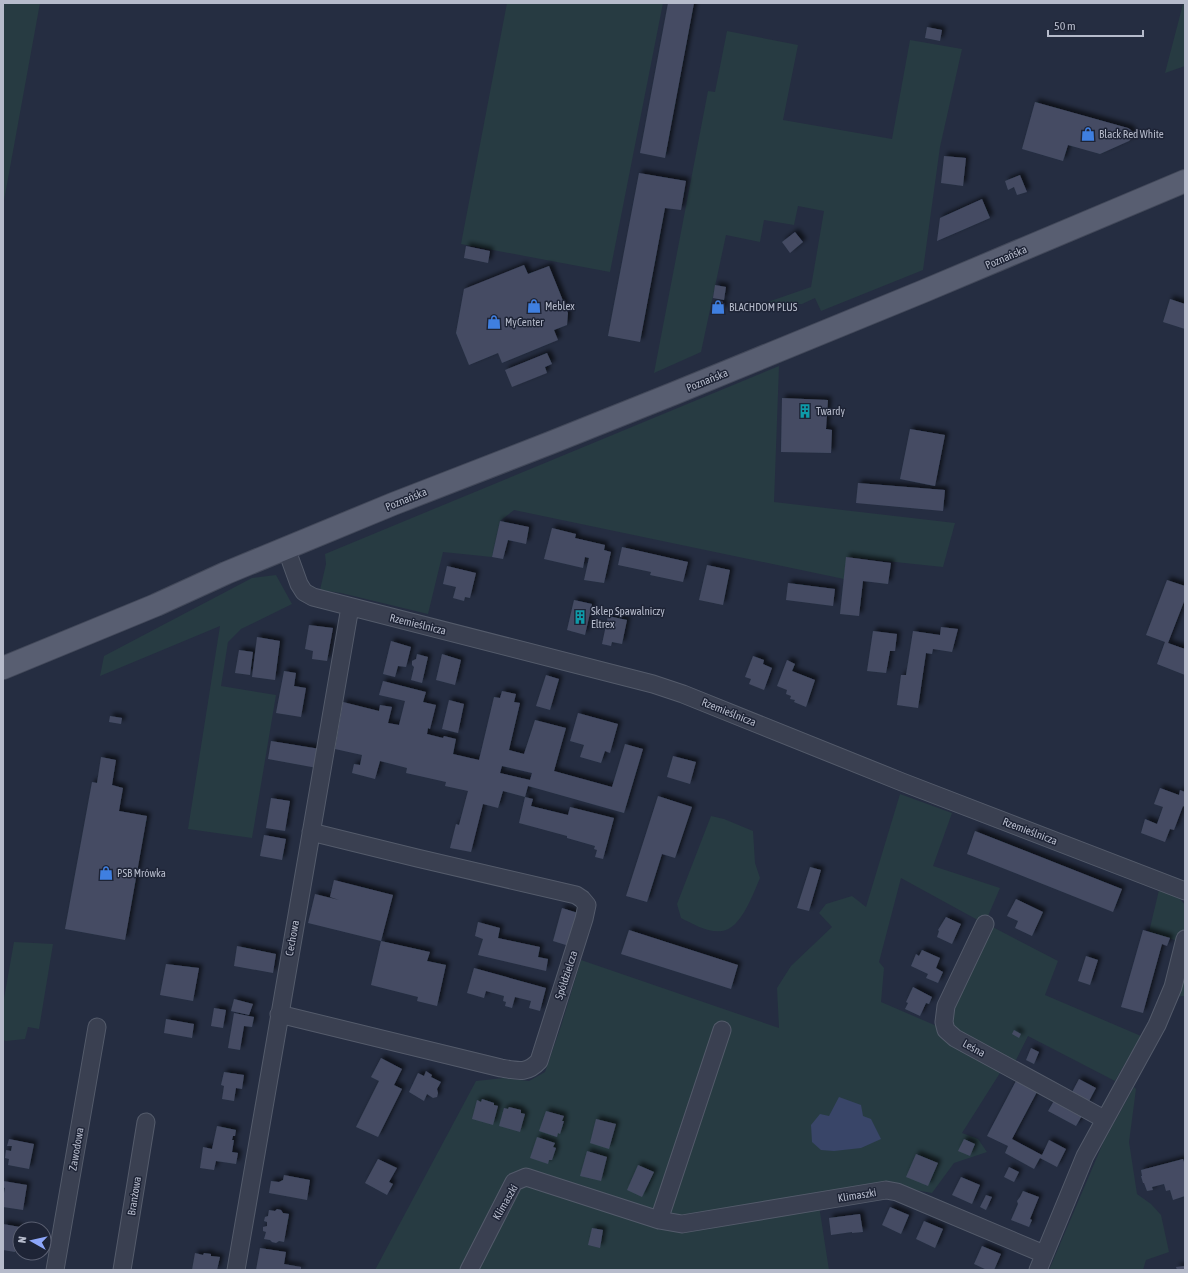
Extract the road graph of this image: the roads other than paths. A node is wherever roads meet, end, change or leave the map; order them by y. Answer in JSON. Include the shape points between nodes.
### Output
{"nodes":[{"id":1,"x":1185,"y":181,"type":"edge"},
{"id":2,"x":286,"y":548,"type":"junction"},
{"id":3,"x":350,"y":607,"type":"junction"},
{"id":4,"x":3,"y":668,"type":"edge"},
{"id":5,"x":311,"y":832,"type":"junction"},
{"id":6,"x":1185,"y":891,"type":"edge"},
{"id":7,"x":985,"y":924,"type":"dead end"},
{"id":8,"x":1185,"y":939,"type":"edge"},
{"id":9,"x":279,"y":1014,"type":"junction"},
{"id":10,"x":97,"y":1028,"type":"dead end"},
{"id":11,"x":722,"y":1030,"type":"dead end"},
{"id":12,"x":1104,"y":1119,"type":"junction"},
{"id":13,"x":146,"y":1122,"type":"dead end"},
{"id":14,"x":659,"y":1220,"type":"junction"},
{"id":15,"x":1044,"y":1254,"type":"junction"},
{"id":16,"x":55,"y":1270,"type":"edge"},
{"id":17,"x":122,"y":1270,"type":"edge"},
{"id":18,"x":236,"y":1270,"type":"edge"},
{"id":19,"x":468,"y":1270,"type":"edge"},
{"id":20,"x":1038,"y":1270,"type":"edge"}],
"edges":[{"from":1,"to":2,"type":"main road","name":"Poznańska","via":[[902,300]]},
{"from":2,"to":3,"type":"street","name":"Rzemieślnicza","via":[[304,592]]},
{"from":2,"to":4,"type":"main road","name":"Poznańska"},
{"from":3,"to":5,"type":"street","name":"Cechowa"},
{"from":3,"to":6,"type":"street","name":"Rzemieślnicza","via":[[653,684]]},
{"from":5,"to":9,"type":"street","name":"Cechowa"},
{"from":5,"to":9,"type":"street","name":"Spółdzielcza","via":[[576,895],[587,905],[539,1061],[532,1068],[519,1072]]},
{"from":7,"to":12,"type":"street","name":"Leśna","via":[[946,1006],[946,1030],[955,1038]]},
{"from":8,"to":12,"type":"street","via":[[1173,987],[1157,1025]]},
{"from":9,"to":18,"type":"street","name":"Cechowa"},
{"from":10,"to":16,"type":"street","name":"Zawodowa"},
{"from":11,"to":14,"type":"street"},
{"from":12,"to":15,"type":"street","via":[[1085,1156]]},
{"from":13,"to":17,"type":"street","name":"Branżowa"},
{"from":14,"to":15,"type":"street","name":"Klimaszki","via":[[682,1224],[886,1190],[897,1192]]},
{"from":14,"to":19,"type":"street","name":"Klimaszki","via":[[526,1177],[514,1182]]},
{"from":15,"to":20,"type":"street"}]}
